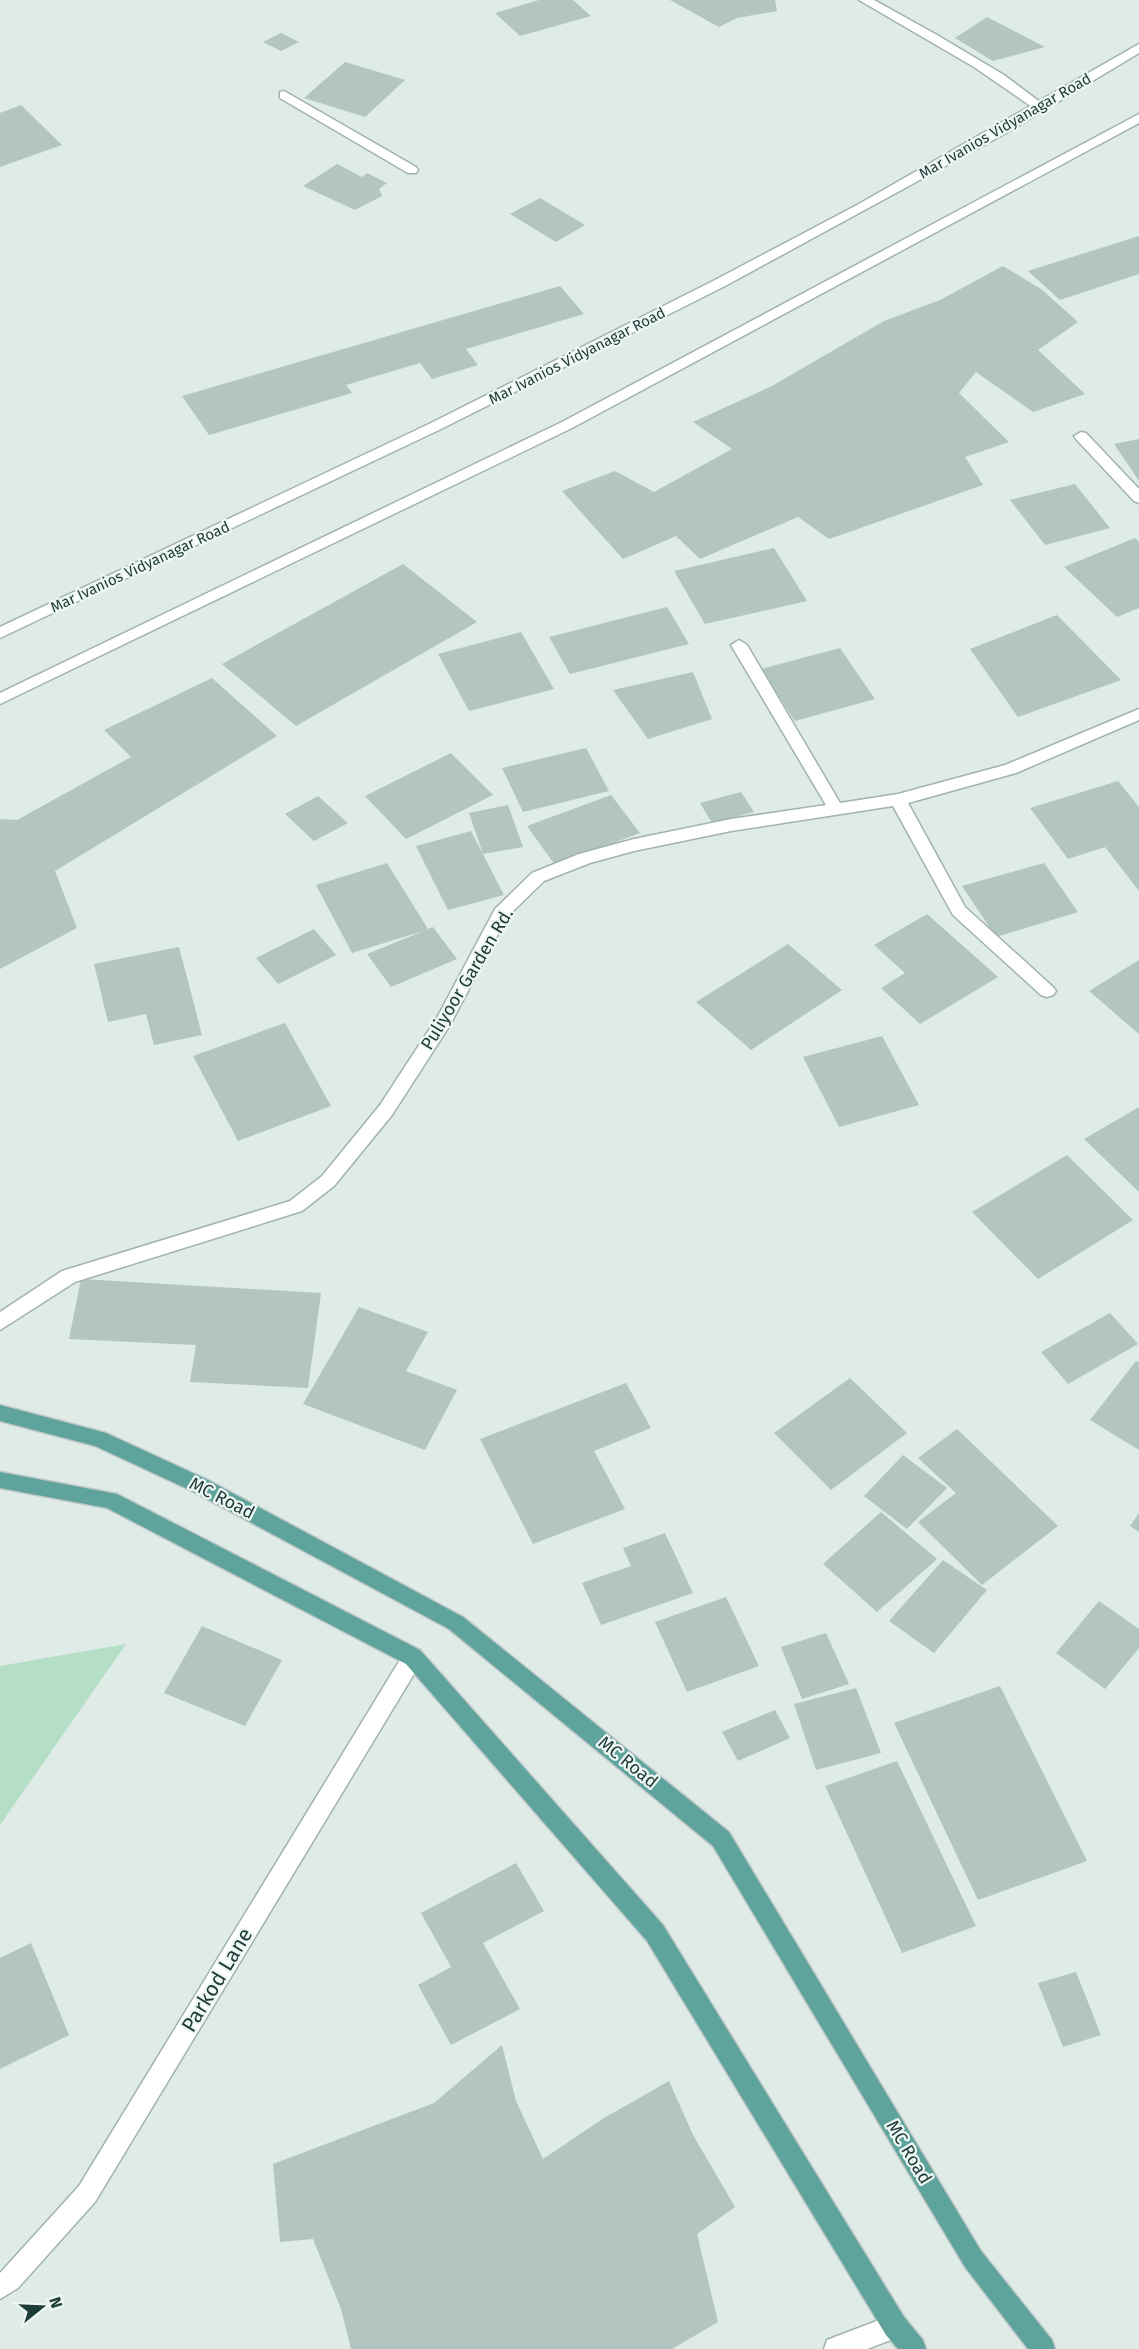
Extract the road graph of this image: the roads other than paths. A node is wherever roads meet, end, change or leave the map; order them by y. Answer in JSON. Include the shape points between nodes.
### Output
{"nodes":[{"id":1,"x":865,"y":0,"type":"edge"},
{"id":2,"x":1139,"y":48,"type":"edge"},
{"id":3,"x":284,"y":95,"type":"dead end"},
{"id":4,"x":1042,"y":108,"type":"junction"},
{"id":5,"x":1139,"y":118,"type":"edge"},
{"id":6,"x":412,"y":170,"type":"dead end"},
{"id":7,"x":1081,"y":436,"type":"dead end"},
{"id":8,"x":1139,"y":498,"type":"edge"},
{"id":9,"x":0,"y":633,"type":"edge"},
{"id":10,"x":740,"y":645,"type":"dead end"},
{"id":11,"x":0,"y":699,"type":"edge"},
{"id":12,"x":1139,"y":714,"type":"edge"},
{"id":13,"x":898,"y":800,"type":"junction"},
{"id":14,"x":836,"y":810,"type":"junction"},
{"id":15,"x":1047,"y":991,"type":"dead end"},
{"id":16,"x":0,"y":1322,"type":"edge"},
{"id":17,"x":0,"y":1413,"type":"edge"},
{"id":18,"x":0,"y":1480,"type":"edge"},
{"id":19,"x":413,"y":1657,"type":"junction"},
{"id":20,"x":0,"y":2287,"type":"edge"},
{"id":21,"x":896,"y":2326,"type":"junction"},
{"id":22,"x":836,"y":2349,"type":"edge"},
{"id":23,"x":914,"y":2349,"type":"edge"},
{"id":24,"x":1043,"y":2349,"type":"edge"}],
"edges":[{"from":1,"to":4,"type":"street"},
{"from":2,"to":4,"type":"street","name":"Mar Ivanios Vidyanagar Road"},
{"from":3,"to":6,"type":"street"},
{"from":4,"to":9,"type":"street","name":"Mar Ivanios Vidyanagar Road","via":[[711,289],[474,407]]},
{"from":5,"to":11,"type":"street","via":[[567,425]]},
{"from":7,"to":8,"type":"street"},
{"from":10,"to":14,"type":"street"},
{"from":12,"to":13,"type":"street","name":"Puliyoor Garden Rd.","via":[[1010,769]]},
{"from":13,"to":14,"type":"street","name":"Puliyoor Garden Rd."},
{"from":13,"to":15,"type":"street","via":[[959,911]]},
{"from":14,"to":16,"type":"street","name":"Puliyoor Garden Rd.","via":[[731,825],[634,845],[585,858],[538,877],[501,913],[444,1020],[386,1110],[328,1181],[296,1206],[69,1276]]},
{"from":17,"to":24,"type":"main road","name":"MC Road","via":[[99,1439],[201,1486],[456,1623],[722,1839],[973,2259]]},
{"from":18,"to":19,"type":"main road","via":[[110,1500]]},
{"from":19,"to":20,"type":"street","name":"Parkod Lane","via":[[87,2194]]},
{"from":19,"to":21,"type":"main road","via":[[655,1932]]},
{"from":21,"to":22,"type":"street"},
{"from":21,"to":23,"type":"main road"}]}
